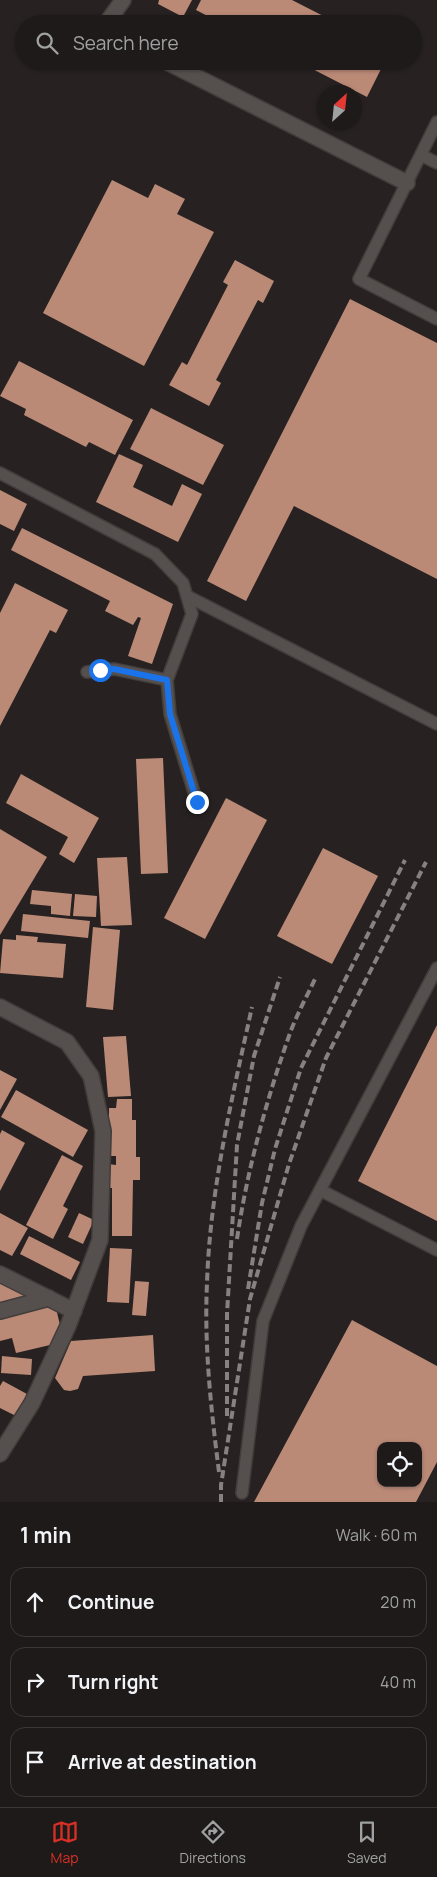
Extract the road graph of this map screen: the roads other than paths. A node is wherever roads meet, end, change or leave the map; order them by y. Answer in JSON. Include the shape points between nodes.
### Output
{"nodes":[{"id":1,"x":122,"y":0,"type":"edge"},
{"id":2,"x":112,"y":15,"type":"edge"},
{"id":3,"x":183,"y":70,"type":"edge"},
{"id":4,"x":437,"y":122,"type":"edge"},
{"id":5,"x":421,"y":154,"type":"junction"},
{"id":6,"x":437,"y":163,"type":"edge"},
{"id":7,"x":406,"y":183,"type":"junction"},
{"id":8,"x":437,"y":319,"type":"edge"},
{"id":9,"x":0,"y":473,"type":"edge"},
{"id":10,"x":187,"y":596,"type":"junction"},
{"id":11,"x":87,"y":672,"type":"dead end"},
{"id":12,"x":167,"y":680,"type":"junction"},
{"id":13,"x":437,"y":724,"type":"edge"},
{"id":14,"x":197,"y":802,"type":"dead end"},
{"id":15,"x":437,"y":968,"type":"edge"},
{"id":16,"x":0,"y":1007,"type":"edge"},
{"id":17,"x":320,"y":1190,"type":"junction"},
{"id":18,"x":437,"y":1250,"type":"edge"},
{"id":19,"x":0,"y":1274,"type":"edge"},
{"id":20,"x":49,"y":1298,"type":"junction"},
{"id":21,"x":0,"y":1311,"type":"edge"},
{"id":22,"x":74,"y":1311,"type":"junction"},
{"id":23,"x":0,"y":1454,"type":"edge"},
{"id":24,"x":242,"y":1493,"type":"dead end"}],
"edges":[{"from":1,"to":2,"type":"street"},
{"from":3,"to":7,"type":"street"},
{"from":4,"to":5,"type":"lane"},
{"from":5,"to":6,"type":"lane"},
{"from":5,"to":7,"type":"lane"},
{"from":7,"to":8,"type":"lane","via":[[359,279]]},
{"from":9,"to":10,"type":"lane","via":[[156,554],[184,583]]},
{"from":10,"to":12,"type":"lane","via":[[192,614]]},
{"from":10,"to":13,"type":"lane"},
{"from":11,"to":12,"type":"lane","via":[[114,669]]},
{"from":12,"to":14,"type":"lane","via":[[170,714]]},
{"from":15,"to":17,"type":"lane"},
{"from":16,"to":22,"type":"street","via":[[67,1042],[91,1076],[103,1130],[100,1240]]},
{"from":17,"to":18,"type":"lane"},
{"from":17,"to":24,"type":"lane","via":[[301,1226],[263,1321]]},
{"from":19,"to":20,"type":"street"},
{"from":20,"to":21,"type":"street"},
{"from":20,"to":22,"type":"street"},
{"from":22,"to":23,"type":"street","via":[[32,1403]]}]}
